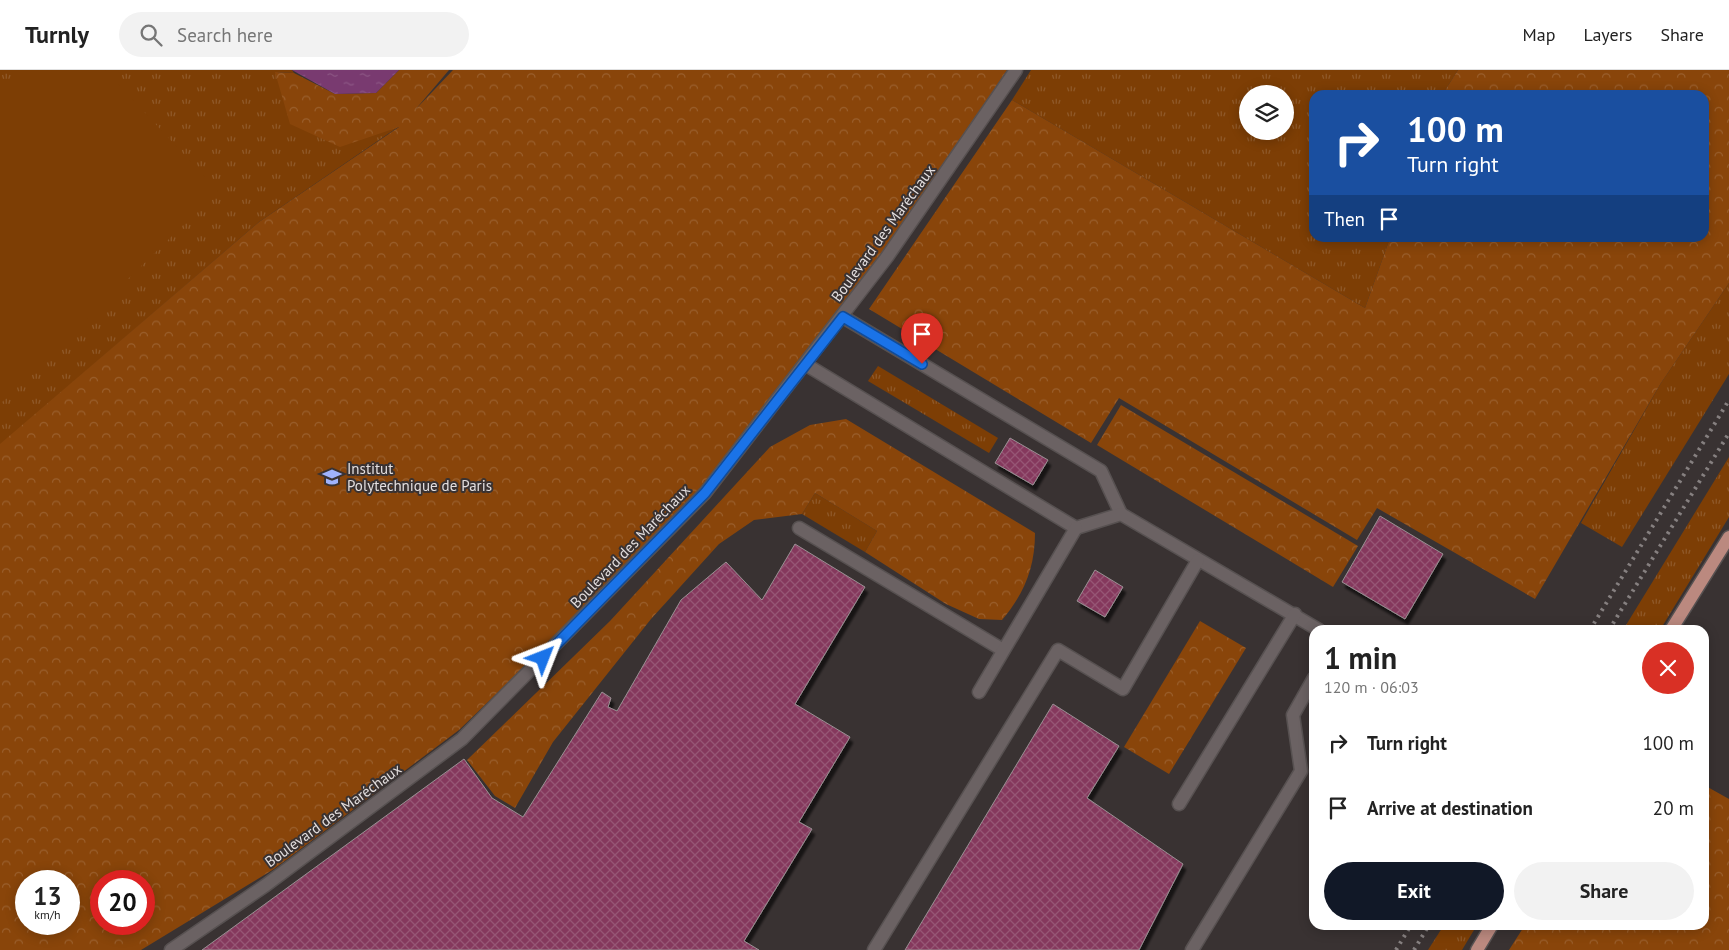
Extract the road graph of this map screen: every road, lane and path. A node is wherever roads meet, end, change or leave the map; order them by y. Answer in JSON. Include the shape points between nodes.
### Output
{"nodes":[{"id":1,"x":1016,"y":70,"type":"edge"},
{"id":2,"x":843,"y":317,"type":"junction"},
{"id":3,"x":805,"y":364,"type":"junction"},
{"id":4,"x":1121,"y":514,"type":"junction"},
{"id":5,"x":799,"y":528,"type":"dead end"},
{"id":6,"x":1076,"y":528,"type":"junction"},
{"id":7,"x":1729,"y":537,"type":"edge"},
{"id":8,"x":1198,"y":560,"type":"junction"},
{"id":9,"x":1295,"y":614,"type":"junction"},
{"id":10,"x":1312,"y":625,"type":"edge"},
{"id":11,"x":1674,"y":625,"type":"edge"},
{"id":12,"x":1003,"y":650,"type":"junction"},
{"id":13,"x":1309,"y":687,"type":"edge"},
{"id":14,"x":979,"y":692,"type":"dead end"},
{"id":15,"x":1179,"y":804,"type":"dead end"},
{"id":16,"x":1489,"y":930,"type":"edge"},
{"id":17,"x":171,"y":950,"type":"edge"},
{"id":18,"x":874,"y":950,"type":"edge"},
{"id":19,"x":1192,"y":950,"type":"edge"},
{"id":20,"x":1477,"y":950,"type":"edge"}],
"edges":[{"from":1,"to":2,"type":"lane","name":"Boulevard des Maréchaux"},
{"from":2,"to":3,"type":"lane","name":"Boulevard des Maréchaux"},
{"from":2,"to":4,"type":"lane","via":[[1101,471]]},
{"from":3,"to":6,"type":"lane"},
{"from":3,"to":17,"type":"lane","name":"Boulevard des Maréchaux","via":[[705,493],[462,739],[274,879]]},
{"from":4,"to":6,"type":"lane"},
{"from":4,"to":8,"type":"lane"},
{"from":5,"to":12,"type":"lane"},
{"from":6,"to":12,"type":"lane"},
{"from":7,"to":11,"type":"main road"},
{"from":8,"to":9,"type":"lane"},
{"from":8,"to":18,"type":"lane","via":[[1123,689],[1058,650]]},
{"from":9,"to":10,"type":"lane"},
{"from":9,"to":15,"type":"lane"},
{"from":12,"to":14,"type":"lane"},
{"from":13,"to":19,"type":"lane","via":[[1293,715],[1301,771]]},
{"from":16,"to":20,"type":"main road"}]}
